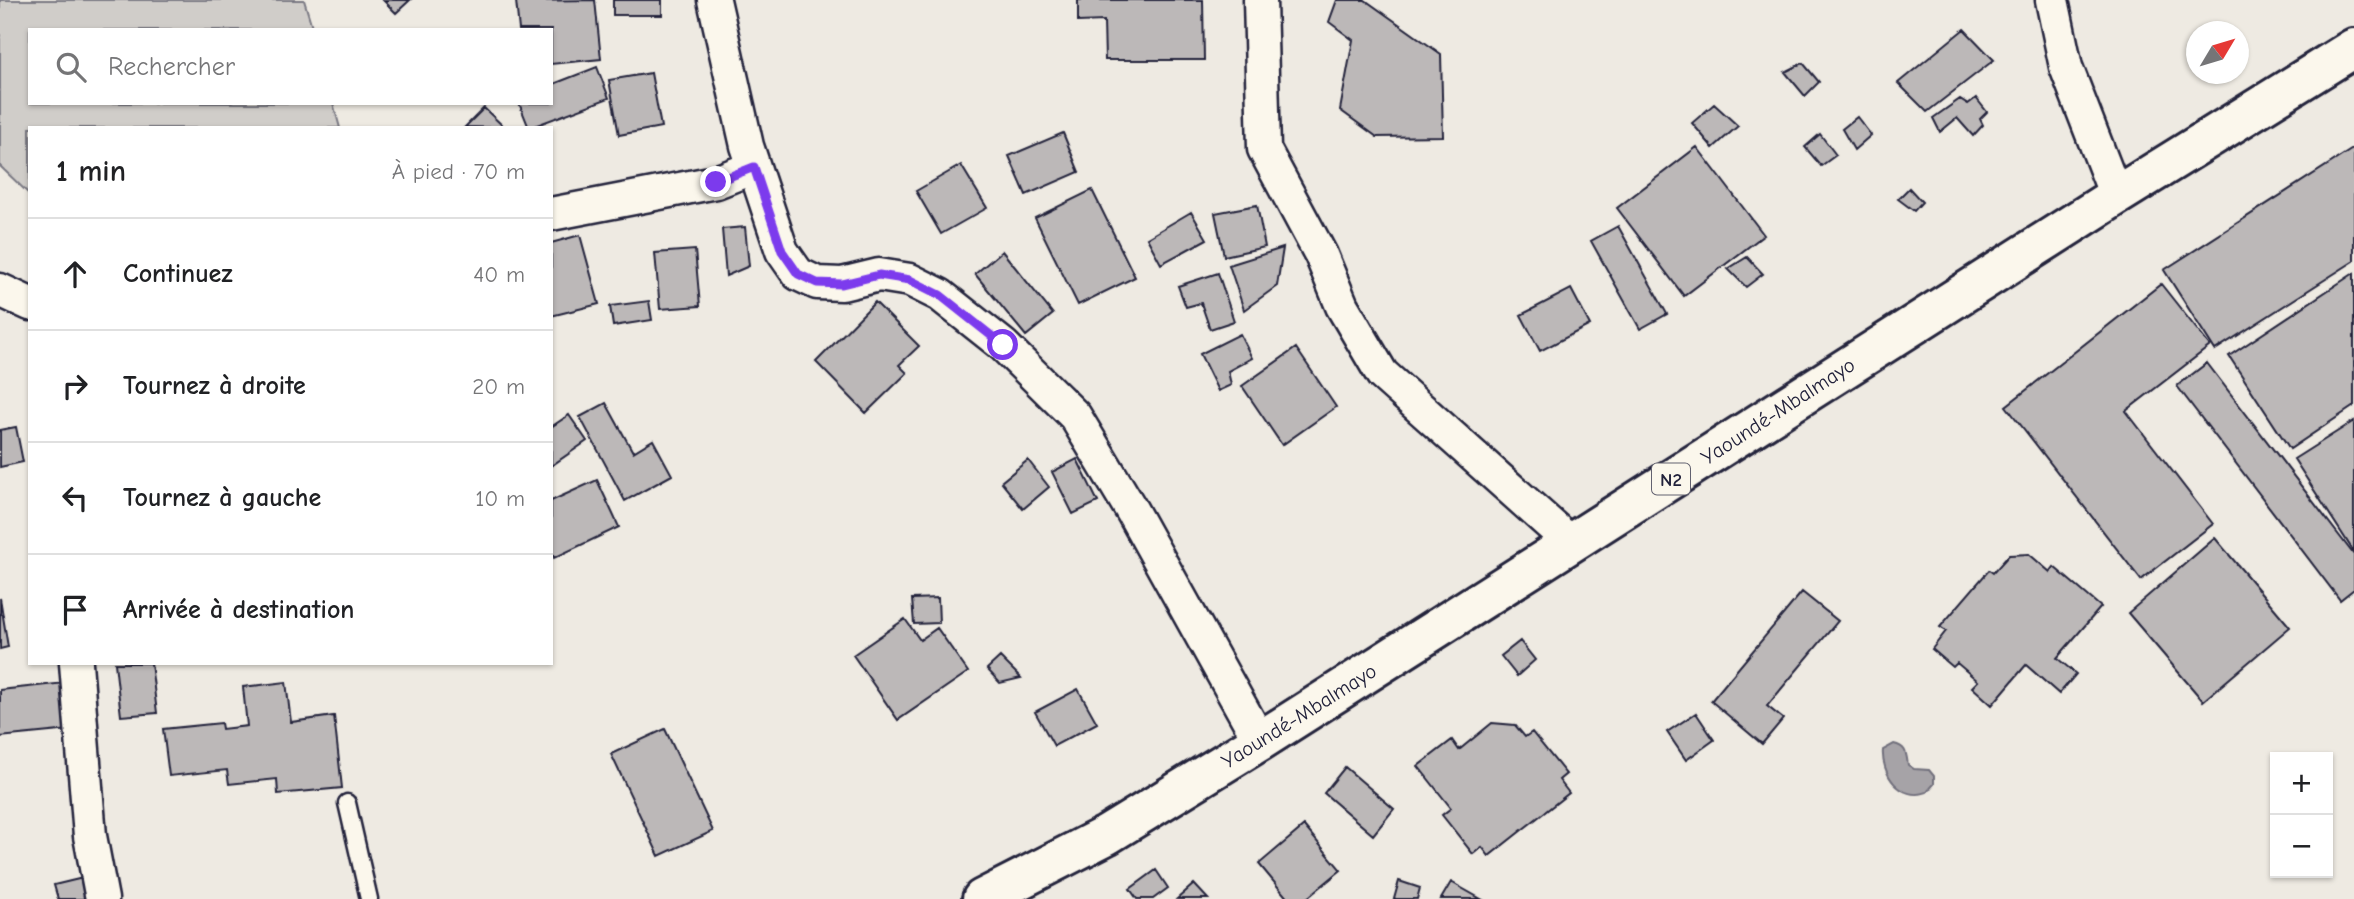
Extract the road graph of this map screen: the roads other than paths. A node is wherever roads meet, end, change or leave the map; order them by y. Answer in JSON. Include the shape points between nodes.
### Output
{"nodes":[{"id":1,"x":714,"y":0,"type":"edge"},
{"id":2,"x":1260,"y":0,"type":"edge"},
{"id":3,"x":2052,"y":0,"type":"edge"},
{"id":4,"x":2354,"y":48,"type":"edge"},
{"id":5,"x":754,"y":167,"type":"junction"},
{"id":6,"x":2116,"y":196,"type":"junction"},
{"id":7,"x":553,"y":214,"type":"edge"},
{"id":8,"x":0,"y":290,"type":"edge"},
{"id":9,"x":28,"y":303,"type":"edge"},
{"id":10,"x":1571,"y":543,"type":"junction"},
{"id":11,"x":76,"y":665,"type":"edge"},
{"id":12,"x":1260,"y":741,"type":"junction"},
{"id":13,"x":346,"y":803,"type":"dead end"},
{"id":14,"x":102,"y":899,"type":"edge"},
{"id":15,"x":369,"y":899,"type":"edge"},
{"id":16,"x":982,"y":899,"type":"edge"}],
"edges":[{"from":1,"to":5,"type":"street"},
{"from":2,"to":10,"type":"street","via":[[1264,149],[1321,255],[1342,306],[1382,374]]},
{"from":3,"to":6,"type":"street","via":[[2066,67]]},
{"from":4,"to":6,"type":"highway","name":"Yaoundé-Mbalmayo","number":"N2"},
{"from":5,"to":7,"type":"street","via":[[716,182]]},
{"from":5,"to":12,"type":"street","via":[[782,251],[798,274],[817,283],[842,284],[879,275],[910,280],[940,295],[1003,345],[1075,416]]},
{"from":6,"to":10,"type":"highway","name":"Yaoundé-Mbalmayo","number":"N2"},
{"from":8,"to":9,"type":"street"},
{"from":10,"to":12,"type":"highway","name":"Yaoundé-Mbalmayo","number":"N2"},
{"from":11,"to":14,"type":"street","via":[[90,836]]},
{"from":12,"to":16,"type":"highway","name":"Yaoundé-Mbalmayo","number":"N2","via":[[1108,835]]},
{"from":13,"to":15,"type":"lane"}]}
